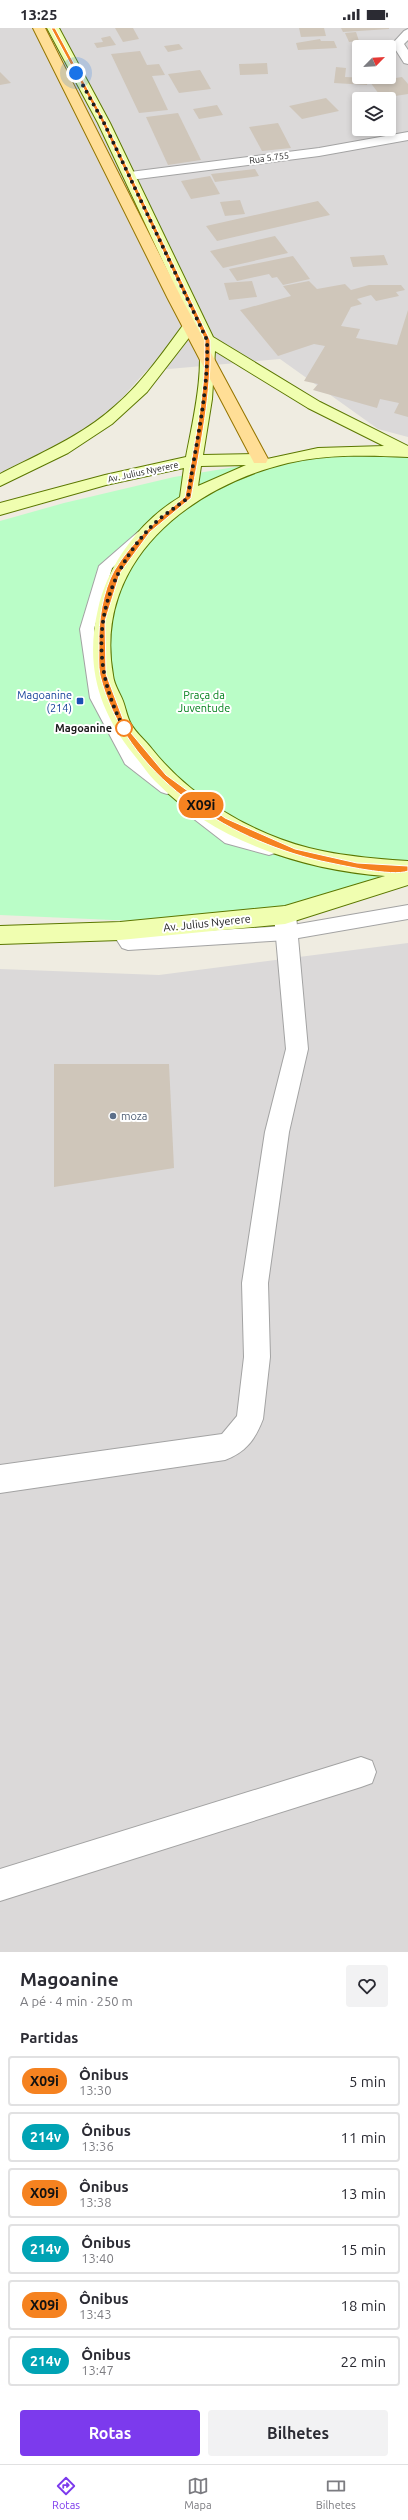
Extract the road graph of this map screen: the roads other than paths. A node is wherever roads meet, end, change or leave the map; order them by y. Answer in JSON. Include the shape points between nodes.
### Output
{"nodes":[{"id":1,"x":39,"y":28,"type":"edge"},
{"id":2,"x":53,"y":28,"type":"edge"},
{"id":3,"x":408,"y":34,"type":"edge"},
{"id":4,"x":408,"y":60,"type":"edge"},
{"id":5,"x":405,"y":140,"type":"edge"},
{"id":6,"x":130,"y":176,"type":"junction"},
{"id":7,"x":196,"y":318,"type":"junction"},
{"id":8,"x":207,"y":340,"type":"junction"},
{"id":9,"x":408,"y":452,"type":"edge"},
{"id":10,"x":289,"y":458,"type":"junction"},
{"id":11,"x":260,"y":459,"type":"dead end"},
{"id":12,"x":193,"y":461,"type":"junction"},
{"id":13,"x":0,"y":481,"type":"edge"},
{"id":14,"x":188,"y":498,"type":"junction"},
{"id":15,"x":0,"y":509,"type":"edge"},
{"id":16,"x":408,"y":869,"type":"edge"},
{"id":17,"x":408,"y":876,"type":"edge"},
{"id":18,"x":408,"y":912,"type":"edge"},
{"id":19,"x":286,"y":924,"type":"junction"},
{"id":20,"x":0,"y":935,"type":"edge"},
{"id":21,"x":0,"y":1479,"type":"edge"},
{"id":22,"x":361,"y":1772,"type":"dead end"},
{"id":23,"x":0,"y":1885,"type":"edge"}],
"edges":[{"from":1,"to":11,"type":"main road","via":[[175,299]]},
{"from":2,"to":6,"type":"main road"},
{"from":3,"to":4,"type":"street","via":[[398,44]]},
{"from":5,"to":6,"type":"street","name":"Rua 5.755"},
{"from":6,"to":7,"type":"main road"},
{"from":7,"to":8,"type":"main road"},
{"from":7,"to":13,"type":"main road","via":[[145,385],[120,410],[80,439]]},
{"from":8,"to":9,"type":"main road","via":[[314,405]]},
{"from":8,"to":12,"type":"main road","via":[[208,361],[202,420]]},
{"from":9,"to":10,"type":"main road","via":[[369,450]]},
{"from":10,"to":12,"type":"main road","name":"Av. Julius Nyerere"},
{"from":10,"to":14,"type":"main road","via":[[252,468],[219,481]]},
{"from":12,"to":14,"type":"main road"},
{"from":12,"to":15,"type":"main road","name":"Av. Julius Nyerere","via":[[105,480]]},
{"from":14,"to":16,"type":"main road","via":[[148,530],[117,573],[101,621],[103,674],[124,728],[164,777],[222,820],[294,852],[357,866]]},
{"from":17,"to":19,"type":"main road","name":"Av. Julius Nyerere"},
{"from":18,"to":19,"type":"lane"},
{"from":19,"to":20,"type":"main road","name":"Av. Julius Nyerere"},
{"from":19,"to":21,"type":"street","via":[[297,1048],[277,1132],[255,1283],[257,1356],[250,1419],[243,1432],[225,1447]]},
{"from":22,"to":23,"type":"street"}]}
